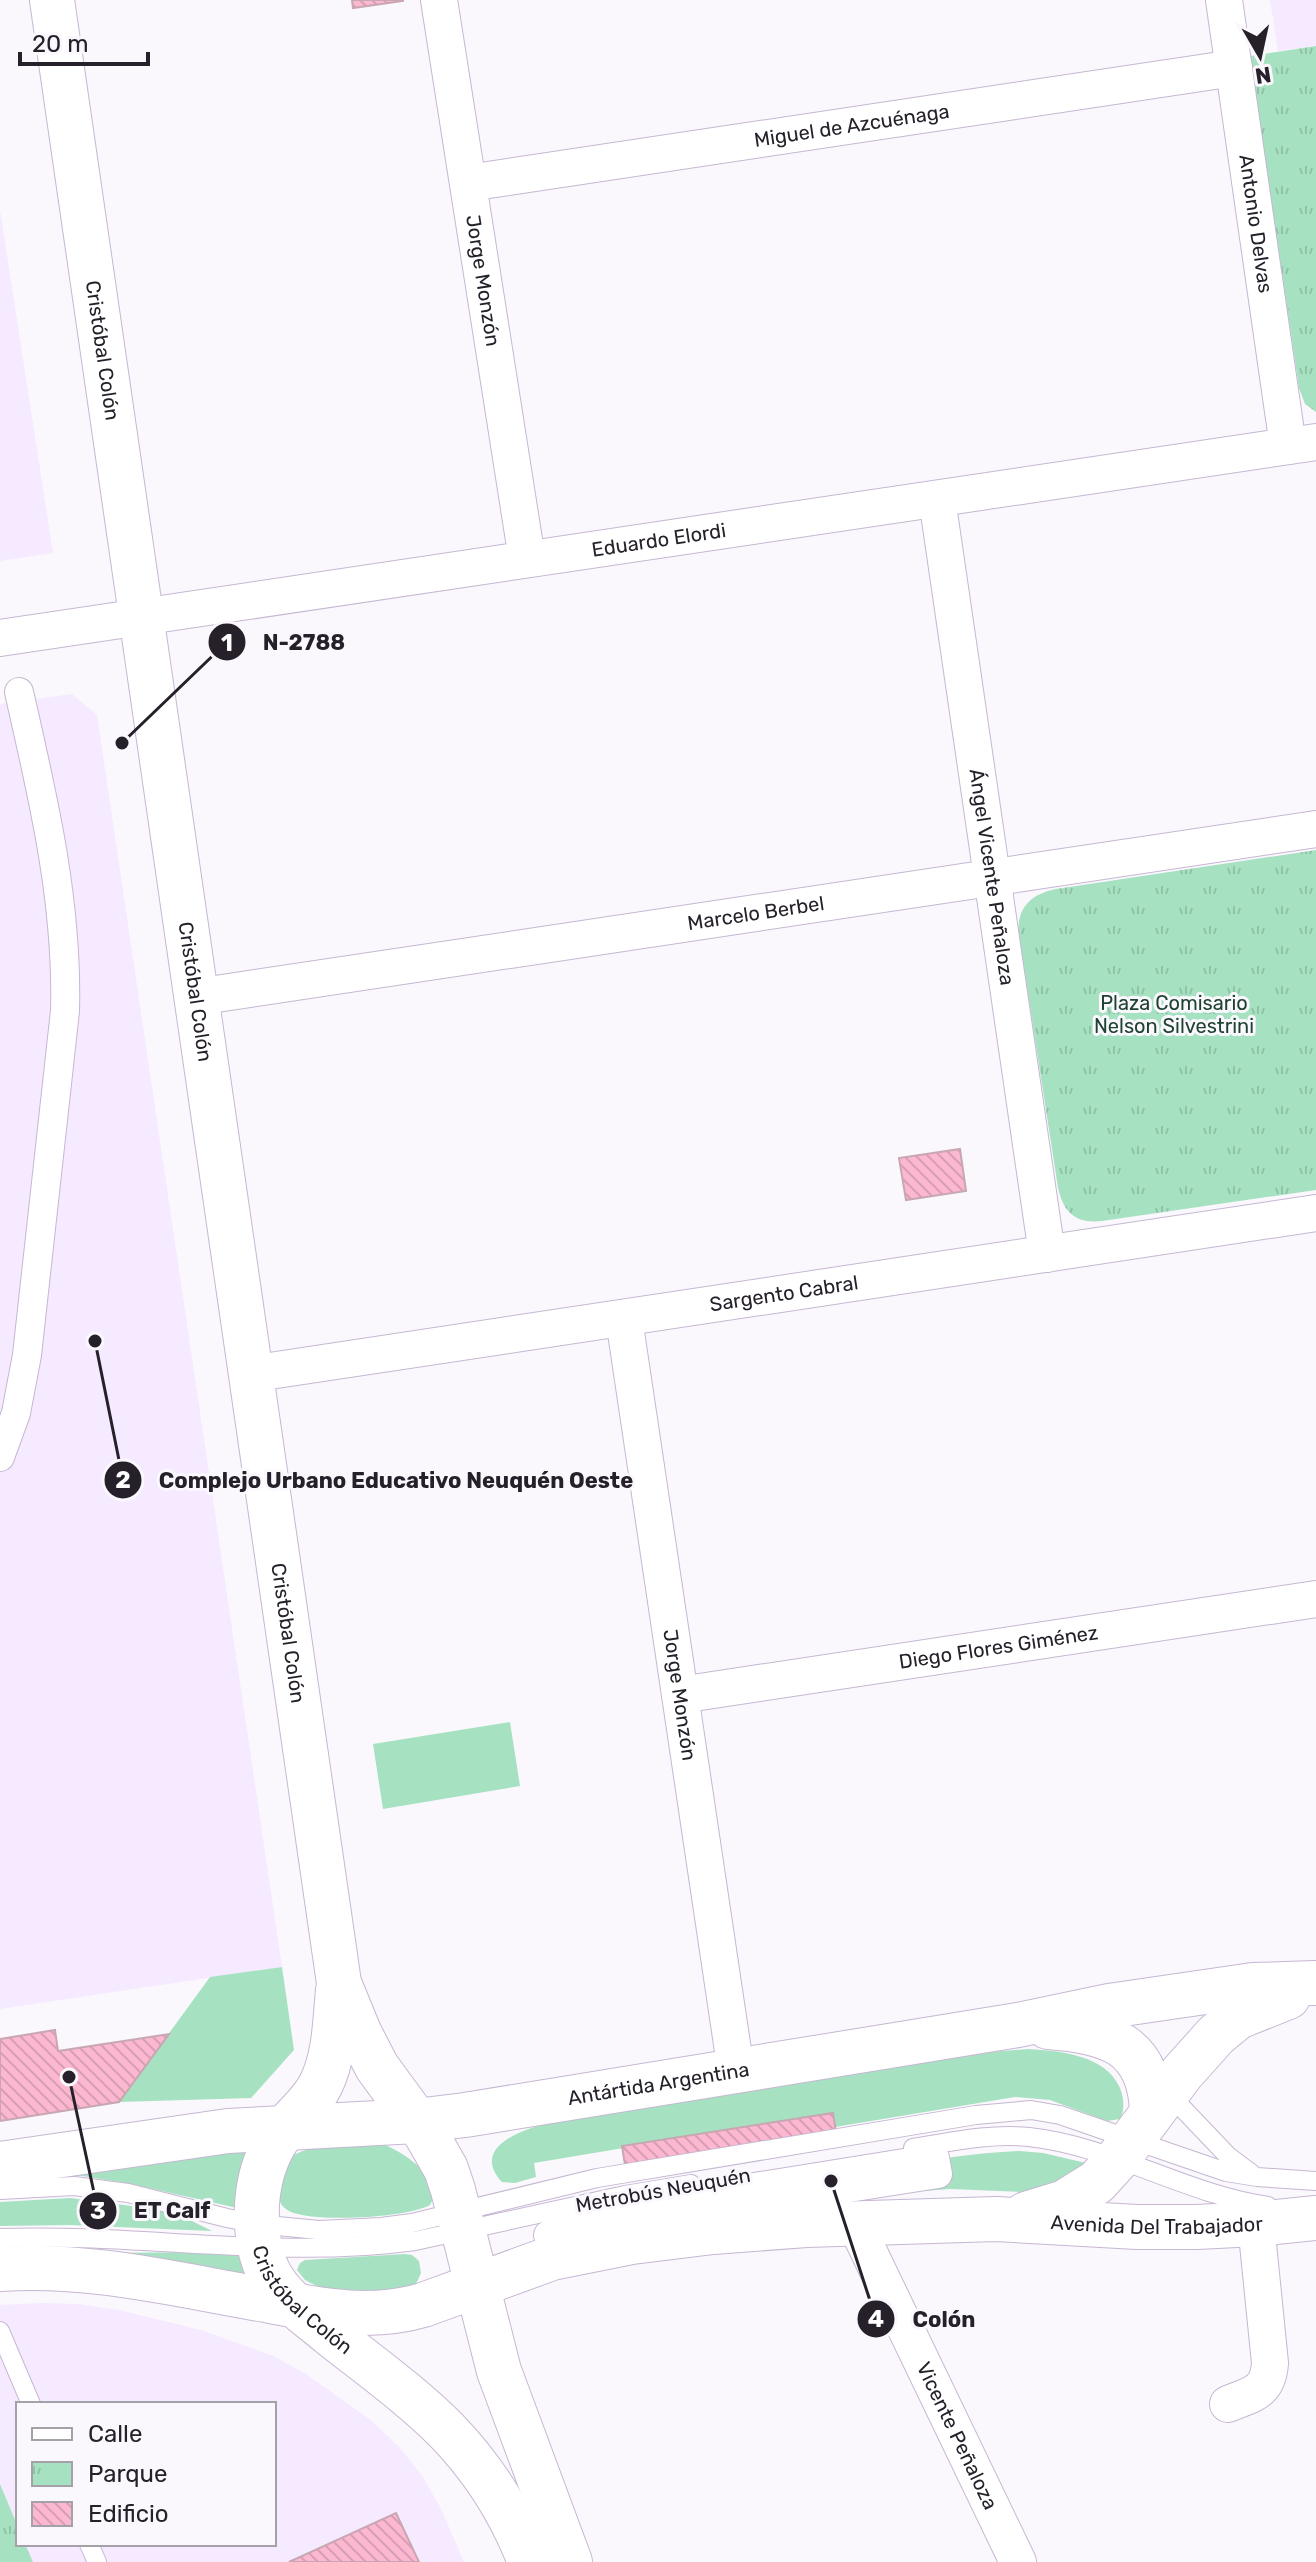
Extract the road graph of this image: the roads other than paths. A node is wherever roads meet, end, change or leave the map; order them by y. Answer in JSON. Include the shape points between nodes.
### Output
{"nodes":[{"id":1,"x":52,"y":0,"type":"edge"},
{"id":2,"x":439,"y":0,"type":"edge"},
{"id":3,"x":1224,"y":0,"type":"edge"},
{"id":4,"x":1234,"y":68,"type":"junction"},
{"id":5,"x":468,"y":183,"type":"junction"},
{"id":6,"x":1302,"y":444,"type":"edge"},
{"id":7,"x":937,"y":499,"type":"junction"},
{"id":8,"x":527,"y":559,"type":"junction"},
{"id":9,"x":141,"y":618,"type":"junction"},
{"id":10,"x":0,"y":638,"type":"edge"},
{"id":11,"x":19,"y":692,"type":"dead end"},
{"id":12,"x":1316,"y":829,"type":"edge"},
{"id":13,"x":992,"y":878,"type":"junction"},
{"id":14,"x":196,"y":997,"type":"junction"},
{"id":15,"x":1316,"y":1213,"type":"edge"},
{"id":16,"x":1047,"y":1254,"type":"junction"},
{"id":17,"x":624,"y":1319,"type":"junction"},
{"id":18,"x":250,"y":1374,"type":"junction"},
{"id":19,"x":0,"y":1457,"type":"edge"},
{"id":20,"x":1316,"y":1599,"type":"edge"},
{"id":21,"x":680,"y":1695,"type":"junction"},
{"id":22,"x":339,"y":1983,"type":"junction"},
{"id":23,"x":1316,"y":1983,"type":"edge"},
{"id":24,"x":1316,"y":1990,"type":"edge"},
{"id":25,"x":1018,"y":2025,"type":"junction"},
{"id":26,"x":736,"y":2071,"type":"junction"},
{"id":27,"x":1141,"y":2113,"type":"junction"},
{"id":28,"x":416,"y":2121,"type":"junction"},
{"id":29,"x":285,"y":2128,"type":"junction"},
{"id":30,"x":0,"y":2164,"type":"edge"},
{"id":31,"x":938,"y":2174,"type":"joint"},
{"id":32,"x":1257,"y":2177,"type":"junction"},
{"id":33,"x":1316,"y":2181,"type":"edge"},
{"id":34,"x":0,"y":2190,"type":"edge"},
{"id":35,"x":1316,"y":2210,"type":"edge"},
{"id":36,"x":1316,"y":2218,"type":"edge"},
{"id":37,"x":996,"y":2219,"type":"junction"},
{"id":38,"x":461,"y":2221,"type":"junction"},
{"id":39,"x":855,"y":2223,"type":"junction"},
{"id":40,"x":1256,"y":2224,"type":"junction"},
{"id":41,"x":258,"y":2235,"type":"junction"},
{"id":42,"x":0,"y":2238,"type":"edge"},
{"id":43,"x":552,"y":2258,"type":"junction"},
{"id":44,"x":0,"y":2269,"type":"edge"},
{"id":45,"x":477,"y":2286,"type":"junction"},
{"id":46,"x":294,"y":2305,"type":"junction"},
{"id":47,"x":0,"y":2331,"type":"edge"},
{"id":48,"x":490,"y":2334,"type":"junction"},
{"id":49,"x":30,"y":2402,"type":"edge"},
{"id":50,"x":1228,"y":2404,"type":"dead end"},
{"id":51,"x":530,"y":2562,"type":"edge"},
{"id":52,"x":570,"y":2562,"type":"edge"},
{"id":53,"x":1018,"y":2562,"type":"edge"}],
"edges":[{"from":1,"to":9,"type":"main road","name":"Cristóbal Colón"},
{"from":2,"to":5,"type":"street","name":"Jorge Monzón"},
{"from":3,"to":4,"type":"street","name":"Antonio Delvas"},
{"from":4,"to":5,"type":"street","name":"Miguel de Azcuénaga"},
{"from":4,"to":6,"type":"street","name":"Antonio Delvas"},
{"from":5,"to":8,"type":"street","name":"Jorge Monzón"},
{"from":6,"to":7,"type":"street","name":"Eduardo Elordi"},
{"from":7,"to":8,"type":"street","name":"Eduardo Elordi"},
{"from":7,"to":13,"type":"street","name":"Ángel Vicente Peñaloza"},
{"from":8,"to":9,"type":"street","name":"Eduardo Elordi"},
{"from":9,"to":10,"type":"street","name":"Eduardo Elordi"},
{"from":9,"to":14,"type":"main road","name":"Cristóbal Colón"},
{"from":11,"to":19,"type":"street","via":[[54,859],[66,999],[27,1355],[16,1413]]},
{"from":12,"to":13,"type":"street","name":"Marcelo Berbel"},
{"from":13,"to":14,"type":"street","name":"Marcelo Berbel"},
{"from":13,"to":16,"type":"street","name":"Ángel Vicente Peñaloza"},
{"from":14,"to":18,"type":"main road","name":"Cristóbal Colón"},
{"from":15,"to":16,"type":"street","name":"Sargento Cabral"},
{"from":16,"to":17,"type":"street","name":"Sargento Cabral"},
{"from":17,"to":18,"type":"street","name":"Sargento Cabral"},
{"from":17,"to":21,"type":"street","name":"Jorge Monzón"},
{"from":18,"to":22,"type":"main road","name":"Cristóbal Colón"},
{"from":20,"to":21,"type":"street","name":"Diego Flores Giménez"},
{"from":21,"to":26,"type":"street","name":"Jorge Monzón"},
{"from":22,"to":28,"type":"main road","name":"Cristóbal Colón","via":[[372,2059]]},
{"from":22,"to":29,"type":"main road","name":"Cristóbal Colón","via":[[326,2072],[312,2099]]},
{"from":23,"to":25,"type":"main road","name":"Antártida Argentina","via":[[1253,1985]]},
{"from":24,"to":27,"type":"main road","via":[[1238,2017]]},
{"from":25,"to":26,"type":"main road","name":"Antártida Argentina"},
{"from":25,"to":27,"type":"main road","via":[[1097,2035],[1127,2049]]},
{"from":26,"to":28,"type":"main road","name":"Antártida Argentina"},
{"from":27,"to":32,"type":"lane","name":"Metrobús Neuquén","via":[[1228,2156]]},
{"from":27,"to":32,"type":"lane","name":"Metrobús Neuquén","via":[[1205,2166]]},
{"from":27,"to":35,"type":"lane","name":"Metrobús Neuquén","via":[[1204,2192]]},
{"from":27,"to":37,"type":"main road","via":[[1097,2182],[1047,2209]]},
{"from":27,"to":38,"type":"lane","name":"Metrobús Neuquén","via":[[1005,2111],[597,2178]]},
{"from":27,"to":38,"type":"lane","name":"Metrobús Neuquén","via":[[1081,2147],[1025,2137],[965,2140]]},
{"from":28,"to":29,"type":"main road","name":"Antártida Argentina"},
{"from":28,"to":38,"type":"main road","name":"Cristóbal Colón","via":[[446,2169]]},
{"from":29,"to":30,"type":"main road","name":"Antártida Argentina"},
{"from":29,"to":41,"type":"main road","name":"Cristóbal Colón","via":[[260,2181]]},
{"from":31,"to":31,"type":"street","via":[[935,2158],[890,2165],[656,2204],[548,2235]]},
{"from":32,"to":33,"type":"lane","name":"Metrobús Neuquén"},
{"from":34,"to":41,"type":"lane","name":"Metrobús Neuquén","via":[[74,2186],[128,2193],[227,2218]]},
{"from":36,"to":40,"type":"main road","name":"Avenida Del Trabajador"},
{"from":37,"to":39,"type":"main road"},
{"from":37,"to":40,"type":"main road","name":"Avenida Del Trabajador","via":[[1137,2227]]},
{"from":38,"to":41,"type":"lane","name":"Metrobús Neuquén","via":[[388,2245],[330,2248]]},
{"from":38,"to":45,"type":"main road","name":"Cristóbal Colón"},
{"from":39,"to":43,"type":"main road","via":[[699,2233]]},
{"from":39,"to":53,"type":"street","name":"Vicente Peñaloza"},
{"from":40,"to":50,"type":"street","via":[[1270,2370],[1261,2389]]},
{"from":41,"to":42,"type":"lane","name":"Metrobús Neuquén"},
{"from":41,"to":46,"type":"main road","name":"Cristóbal Colón","via":[[273,2279]]},
{"from":43,"to":45,"type":"main road"},
{"from":43,"to":48,"type":"main road","via":[[513,2284],[501,2299]]},
{"from":44,"to":46,"type":"main road","via":[[101,2271]]},
{"from":45,"to":46,"type":"main road","via":[[401,2312],[358,2314]]},
{"from":45,"to":48,"type":"main road","name":"Cristóbal Colón"},
{"from":46,"to":51,"type":"main road","name":"Cristóbal Colón","via":[[446,2430],[487,2477]]},
{"from":47,"to":49,"type":"lane"},
{"from":48,"to":52,"type":"main road","name":"Cristóbal Colón"}]}
